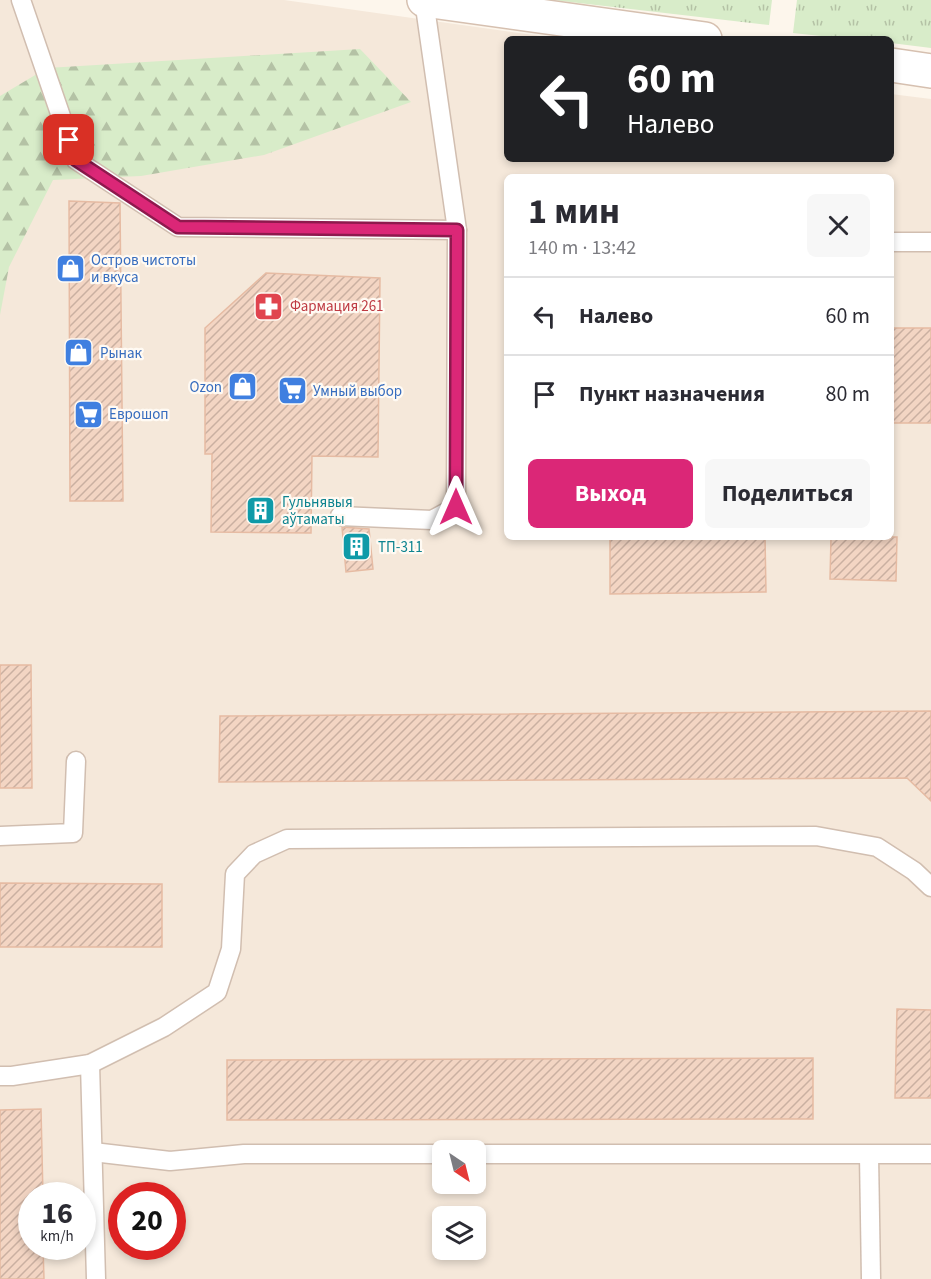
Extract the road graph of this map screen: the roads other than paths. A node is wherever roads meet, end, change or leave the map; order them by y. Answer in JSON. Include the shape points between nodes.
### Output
{"nodes":[{"id":1,"x":21,"y":0,"type":"edge"},
{"id":2,"x":424,"y":0,"type":"edge"},
{"id":3,"x":683,"y":36,"type":"edge"},
{"id":4,"x":894,"y":65,"type":"edge"},
{"id":5,"x":931,"y":71,"type":"edge"},
{"id":6,"x":457,"y":230,"type":"junction"},
{"id":7,"x":894,"y":242,"type":"edge"},
{"id":8,"x":931,"y":242,"type":"edge"},
{"id":9,"x":340,"y":516,"type":"dead end"},
{"id":10,"x":76,"y":761,"type":"dead end"},
{"id":11,"x":0,"y":836,"type":"edge"},
{"id":12,"x":931,"y":887,"type":"edge"},
{"id":13,"x":90,"y":1064,"type":"junction"},
{"id":14,"x":0,"y":1076,"type":"edge"},
{"id":15,"x":93,"y":1152,"type":"junction"},
{"id":16,"x":432,"y":1154,"type":"edge"},
{"id":17,"x":486,"y":1154,"type":"edge"},
{"id":18,"x":931,"y":1154,"type":"edge"},
{"id":19,"x":869,"y":1155,"type":"junction"},
{"id":20,"x":96,"y":1279,"type":"edge"},
{"id":21,"x":871,"y":1279,"type":"edge"}],
"edges":[{"from":1,"to":6,"type":"lane","via":[[76,160],[178,227]]},
{"from":2,"to":3,"type":"main road"},
{"from":2,"to":6,"type":"lane"},
{"from":4,"to":5,"type":"main road"},
{"from":6,"to":9,"type":"lane","via":[[456,507],[432,520]]},
{"from":7,"to":8,"type":"lane"},
{"from":10,"to":11,"type":"lane","via":[[73,833]]},
{"from":12,"to":13,"type":"lane","via":[[877,847],[816,836],[287,839],[254,854],[235,874],[231,949],[217,992],[164,1027]]},
{"from":13,"to":14,"type":"lane"},
{"from":13,"to":15,"type":"lane"},
{"from":15,"to":16,"type":"lane","via":[[170,1161],[244,1154]]},
{"from":15,"to":20,"type":"lane"},
{"from":17,"to":19,"type":"lane"},
{"from":18,"to":19,"type":"lane"},
{"from":19,"to":21,"type":"lane"}]}
